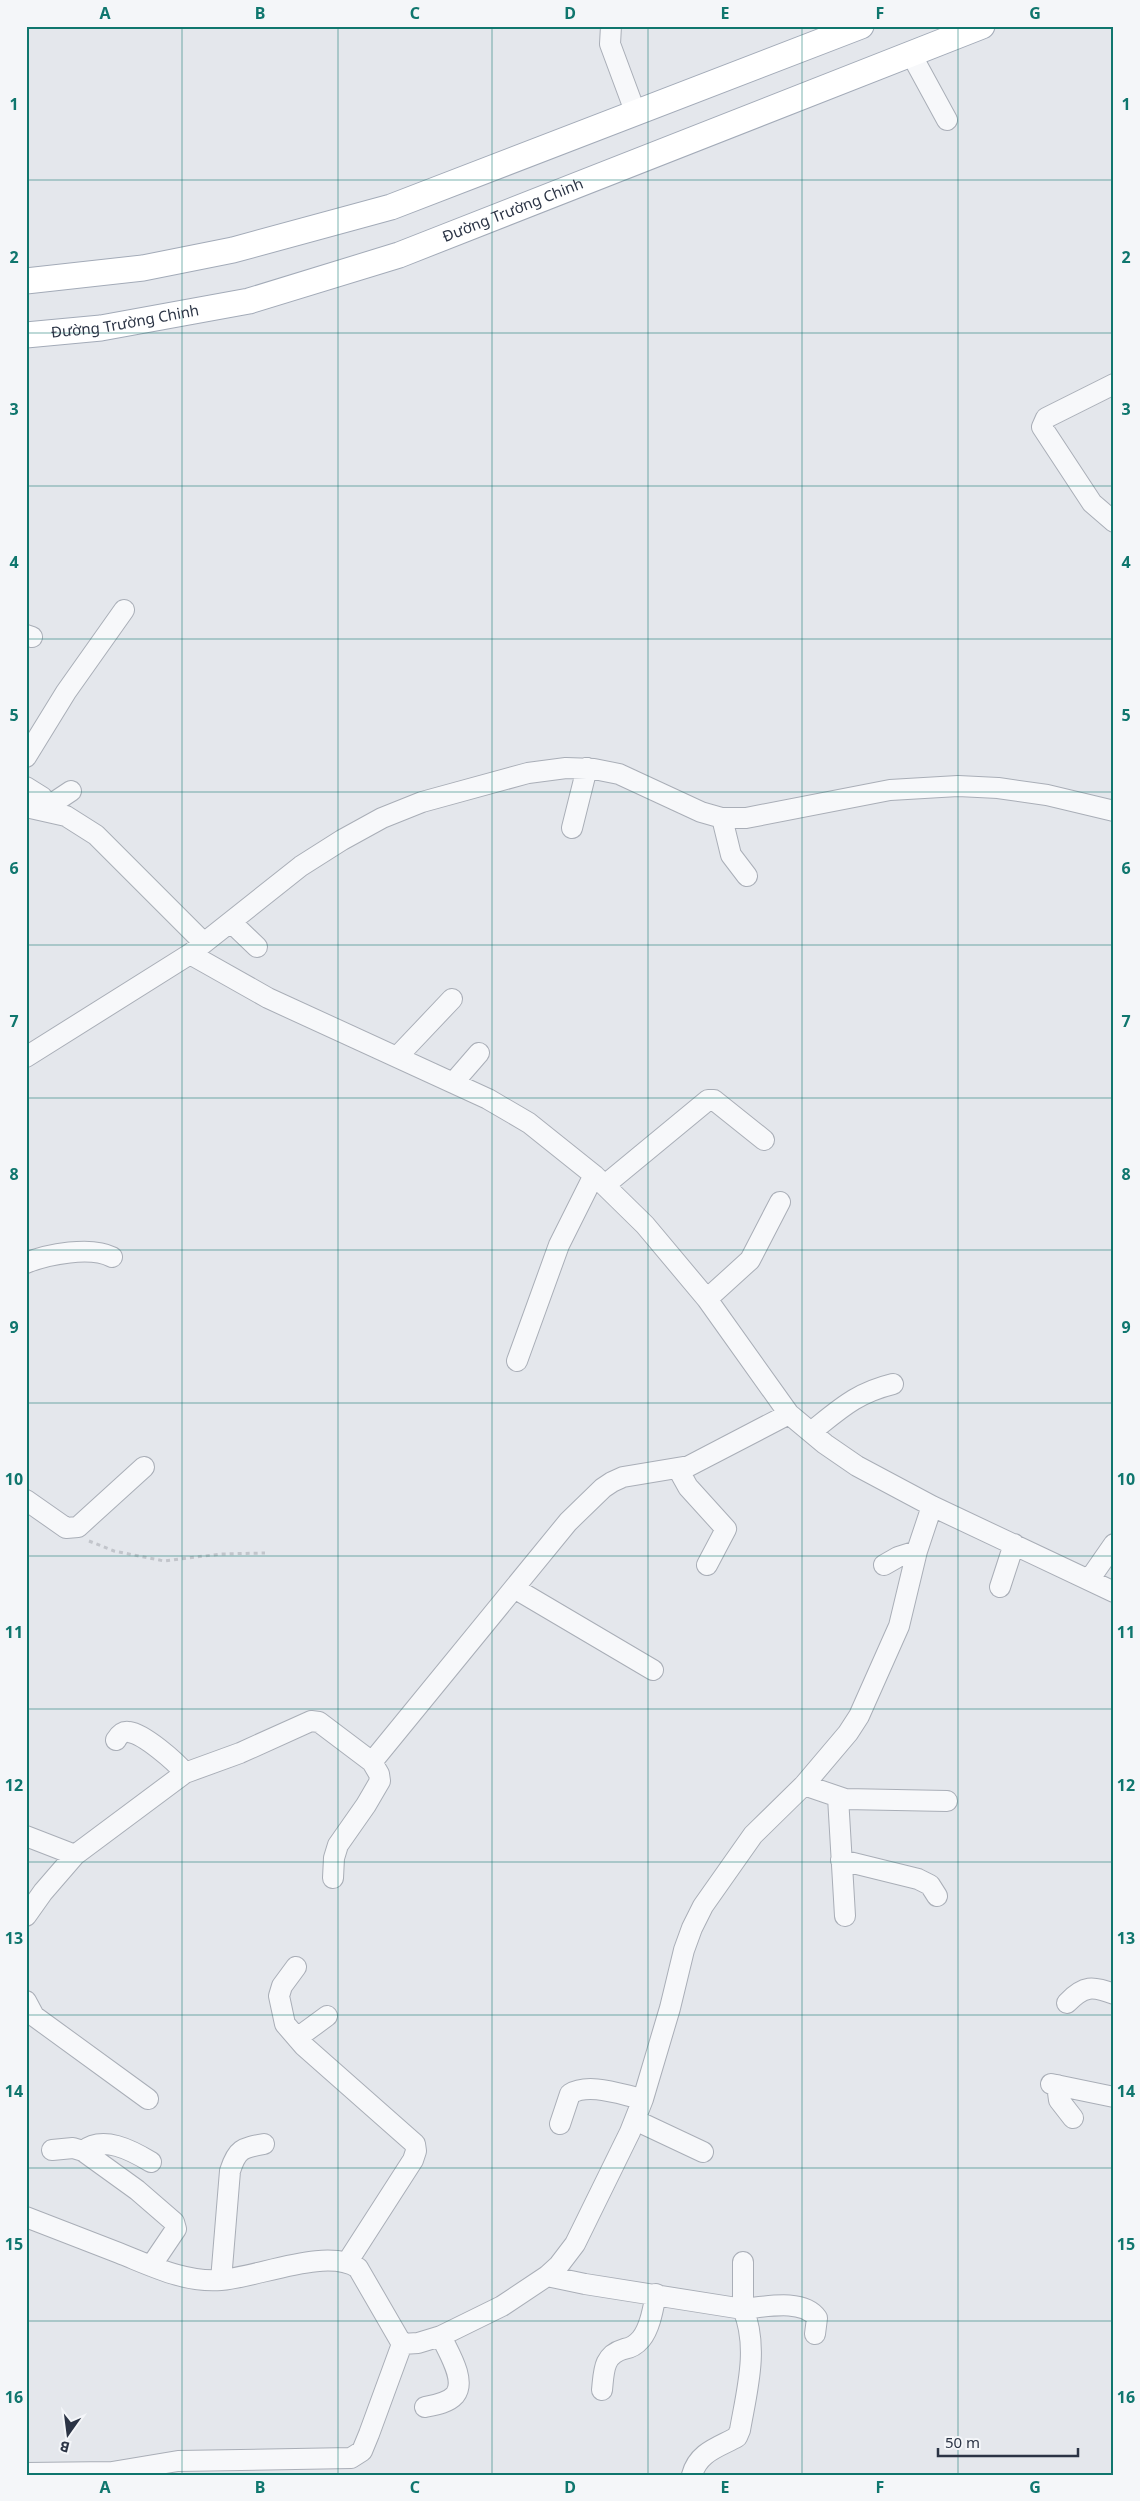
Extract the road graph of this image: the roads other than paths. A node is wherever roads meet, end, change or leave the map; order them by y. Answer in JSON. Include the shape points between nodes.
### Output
{"nodes":[{"id":1,"x":611,"y":26,"type":"edge"},
{"id":2,"x":860,"y":26,"type":"edge"},
{"id":3,"x":982,"y":26,"type":"edge"},
{"id":4,"x":911,"y":54,"type":"junction"},
{"id":5,"x":636,"y":114,"type":"junction"},
{"id":6,"x":947,"y":120,"type":"dead end"},
{"id":7,"x":26,"y":281,"type":"edge"},
{"id":8,"x":26,"y":335,"type":"edge"},
{"id":9,"x":1114,"y":384,"type":"edge"},
{"id":10,"x":1114,"y":522,"type":"edge"},
{"id":11,"x":124,"y":610,"type":"dead end"},
{"id":12,"x":26,"y":757,"type":"edge"},
{"id":13,"x":587,"y":768,"type":"junction"},
{"id":14,"x":26,"y":787,"type":"edge"},
{"id":15,"x":71,"y":791,"type":"dead end"},
{"id":16,"x":26,"y":807,"type":"edge"},
{"id":17,"x":53,"y":810,"type":"junction"},
{"id":18,"x":1114,"y":812,"type":"edge"},
{"id":19,"x":722,"y":818,"type":"junction"},
{"id":20,"x":572,"y":828,"type":"dead end"},
{"id":21,"x":747,"y":876,"type":"dead end"},
{"id":22,"x":232,"y":922,"type":"junction"},
{"id":23,"x":257,"y":947,"type":"dead end"},
{"id":24,"x":196,"y":948,"type":"junction"},
{"id":25,"x":452,"y":999,"type":"dead end"},
{"id":26,"x":478,"y":1053,"type":"dead end"},
{"id":27,"x":26,"y":1057,"type":"edge"},
{"id":28,"x":397,"y":1057,"type":"junction"},
{"id":29,"x":453,"y":1082,"type":"junction"},
{"id":30,"x":764,"y":1140,"type":"dead end"},
{"id":31,"x":599,"y":1180,"type":"junction"},
{"id":32,"x":780,"y":1202,"type":"dead end"},
{"id":33,"x":112,"y":1257,"type":"dead end"},
{"id":34,"x":26,"y":1263,"type":"edge"},
{"id":35,"x":707,"y":1299,"type":"junction"},
{"id":36,"x":517,"y":1361,"type":"dead end"},
{"id":37,"x":893,"y":1384,"type":"dead end"},
{"id":38,"x":789,"y":1414,"type":"junction"},
{"id":39,"x":811,"y":1432,"type":"junction"},
{"id":40,"x":144,"y":1467,"type":"dead end"},
{"id":41,"x":678,"y":1470,"type":"junction"},
{"id":42,"x":26,"y":1500,"type":"edge"},
{"id":43,"x":932,"y":1506,"type":"junction"},
{"id":44,"x":1014,"y":1544,"type":"junction"},
{"id":45,"x":1114,"y":1544,"type":"edge"},
{"id":46,"x":917,"y":1551,"type":"junction"},
{"id":47,"x":707,"y":1565,"type":"dead end"},
{"id":48,"x":884,"y":1565,"type":"dead end"},
{"id":49,"x":1088,"y":1580,"type":"junction"},
{"id":50,"x":1000,"y":1587,"type":"dead end"},
{"id":51,"x":514,"y":1588,"type":"junction"},
{"id":52,"x":1114,"y":1592,"type":"edge"},
{"id":53,"x":653,"y":1670,"type":"dead end"},
{"id":54,"x":116,"y":1740,"type":"dead end"},
{"id":55,"x":372,"y":1762,"type":"junction"},
{"id":56,"x":185,"y":1773,"type":"junction"},
{"id":57,"x":804,"y":1785,"type":"junction"},
{"id":58,"x":838,"y":1797,"type":"junction"},
{"id":59,"x":947,"y":1801,"type":"dead end"},
{"id":60,"x":26,"y":1836,"type":"edge"},
{"id":61,"x":75,"y":1855,"type":"junction"},
{"id":62,"x":841,"y":1860,"type":"junction"},
{"id":63,"x":333,"y":1878,"type":"dead end"},
{"id":64,"x":937,"y":1896,"type":"dead end"},
{"id":65,"x":26,"y":1916,"type":"edge"},
{"id":66,"x":845,"y":1916,"type":"dead end"},
{"id":67,"x":296,"y":1966,"type":"dead end"},
{"id":68,"x":1114,"y":1994,"type":"edge"},
{"id":69,"x":26,"y":2001,"type":"edge"},
{"id":70,"x":1067,"y":2003,"type":"dead end"},
{"id":71,"x":327,"y":2016,"type":"dead end"},
{"id":72,"x":297,"y":2038,"type":"junction"},
{"id":73,"x":1114,"y":2097,"type":"edge"},
{"id":74,"x":148,"y":2099,"type":"dead end"},
{"id":75,"x":643,"y":2099,"type":"junction"},
{"id":76,"x":1073,"y":2118,"type":"dead end"},
{"id":77,"x":635,"y":2120,"type":"junction"},
{"id":78,"x":560,"y":2124,"type":"dead end"},
{"id":79,"x":264,"y":2144,"type":"dead end"},
{"id":80,"x":52,"y":2150,"type":"dead end"},
{"id":81,"x":83,"y":2151,"type":"junction"},
{"id":82,"x":703,"y":2152,"type":"dead end"},
{"id":83,"x":151,"y":2162,"type":"dead end"},
{"id":84,"x":26,"y":2217,"type":"edge"},
{"id":85,"x":348,"y":2261,"type":"junction"},
{"id":86,"x":743,"y":2262,"type":"dead end"},
{"id":87,"x":151,"y":2266,"type":"junction"},
{"id":88,"x":547,"y":2276,"type":"junction"},
{"id":89,"x":222,"y":2280,"type":"junction"},
{"id":90,"x":656,"y":2294,"type":"junction"},
{"id":91,"x":743,"y":2309,"type":"junction"},
{"id":92,"x":814,"y":2334,"type":"dead end"},
{"id":93,"x":441,"y":2336,"type":"junction"},
{"id":94,"x":402,"y":2344,"type":"junction"},
{"id":95,"x":602,"y":2390,"type":"dead end"},
{"id":96,"x":425,"y":2407,"type":"dead end"},
{"id":97,"x":241,"y":2467,"type":"edge"},
{"id":98,"x":345,"y":2467,"type":"edge"},
{"id":99,"x":26,"y":2473,"type":"edge"},
{"id":100,"x":112,"y":2473,"type":"edge"},
{"id":101,"x":692,"y":2475,"type":"edge"}],
"edges":[{"from":1,"to":5,"type":"street","via":[[610,44]]},
{"from":2,"to":5,"type":"main road"},
{"from":3,"to":4,"type":"main road","name":"Đường Trường Chinh"},
{"from":4,"to":6,"type":"street"},
{"from":4,"to":8,"type":"main road","name":"Đường Trường Chinh","via":[[399,255],[248,301],[101,328]]},
{"from":5,"to":7,"type":"main road","via":[[391,207],[233,250],[143,268]]},
{"from":9,"to":10,"type":"street","via":[[1046,418],[1042,427],[1092,503]]},
{"from":11,"to":12,"type":"street","via":[[66,692]]},
{"from":13,"to":19,"type":"street","via":[[619,774],[701,812]]},
{"from":13,"to":20,"type":"street"},
{"from":13,"to":22,"type":"street","via":[[528,773],[422,802],[382,818],[300,866]]},
{"from":14,"to":17,"type":"street","via":[[42,797]]},
{"from":15,"to":17,"type":"street"},
{"from":16,"to":17,"type":"street"},
{"from":17,"to":24,"type":"street","via":[[96,836]]},
{"from":18,"to":19,"type":"street","via":[[1047,795],[958,786],[890,790],[746,818]]},
{"from":19,"to":21,"type":"street","via":[[731,855]]},
{"from":22,"to":23,"type":"street"},
{"from":22,"to":24,"type":"street"},
{"from":24,"to":27,"type":"street"},
{"from":24,"to":28,"type":"street","via":[[268,998]]},
{"from":25,"to":28,"type":"street"},
{"from":26,"to":29,"type":"street"},
{"from":28,"to":29,"type":"street"},
{"from":29,"to":31,"type":"street","via":[[529,1123]]},
{"from":30,"to":31,"type":"street","via":[[714,1100],[708,1100]]},
{"from":31,"to":35,"type":"street","via":[[645,1224]]},
{"from":31,"to":36,"type":"street","via":[[559,1245]]},
{"from":32,"to":35,"type":"street","via":[[750,1260]]},
{"from":33,"to":34,"type":"street","via":[[96,1251],[55,1255]]},
{"from":35,"to":38,"type":"street"},
{"from":37,"to":39,"type":"street","via":[[856,1397]]},
{"from":38,"to":39,"type":"street"},
{"from":38,"to":41,"type":"street"},
{"from":39,"to":43,"type":"street","via":[[857,1466]]},
{"from":40,"to":42,"type":"street","via":[[72,1529]]},
{"from":41,"to":47,"type":"street","via":[[726,1529]]},
{"from":41,"to":51,"type":"street","via":[[623,1477],[603,1488],[576,1513]]},
{"from":43,"to":44,"type":"street"},
{"from":43,"to":46,"type":"street"},
{"from":44,"to":49,"type":"street"},
{"from":44,"to":50,"type":"street"},
{"from":45,"to":49,"type":"street"},
{"from":46,"to":48,"type":"street"},
{"from":46,"to":57,"type":"street","via":[[899,1626],[860,1716]]},
{"from":49,"to":52,"type":"street"},
{"from":51,"to":53,"type":"street"},
{"from":51,"to":55,"type":"street"},
{"from":54,"to":56,"type":"street","via":[[128,1731],[138,1735],[171,1758]]},
{"from":55,"to":56,"type":"street","via":[[319,1722],[311,1721]]},
{"from":55,"to":63,"type":"street","via":[[380,1774],[380,1781],[338,1845]]},
{"from":56,"to":61,"type":"street"},
{"from":57,"to":58,"type":"street"},
{"from":57,"to":75,"type":"street","via":[[753,1835],[703,1906],[684,1950]]},
{"from":58,"to":59,"type":"street"},
{"from":58,"to":62,"type":"street"},
{"from":60,"to":61,"type":"street"},
{"from":61,"to":65,"type":"street"},
{"from":62,"to":64,"type":"street","via":[[918,1879],[930,1885]]},
{"from":62,"to":66,"type":"street"},
{"from":67,"to":72,"type":"street","via":[[282,1986],[280,1996],[285,2024]]},
{"from":68,"to":70,"type":"street","via":[[1097,1987],[1090,1988],[1075,1994]]},
{"from":69,"to":74,"type":"street","via":[[34,2016]]},
{"from":71,"to":72,"type":"street"},
{"from":72,"to":85,"type":"street","via":[[414,2144],[416,2151]]},
{"from":73,"to":76,"type":"street","via":[[1054,2084],[1059,2100]]},
{"from":75,"to":77,"type":"street"},
{"from":75,"to":78,"type":"street","via":[[590,2089],[579,2090],[570,2094]]},
{"from":77,"to":82,"type":"street"},
{"from":77,"to":88,"type":"street","via":[[575,2244]]},
{"from":79,"to":89,"type":"street","via":[[244,2147],[235,2156],[230,2171]]},
{"from":80,"to":81,"type":"street","via":[[73,2148]]},
{"from":81,"to":83,"type":"street","via":[[98,2143],[132,2151]]},
{"from":81,"to":87,"type":"street","via":[[174,2222],[176,2229]]},
{"from":84,"to":87,"type":"street"},
{"from":85,"to":89,"type":"street","via":[[328,2259]]},
{"from":85,"to":94,"type":"street","via":[[358,2268]]},
{"from":86,"to":91,"type":"street"},
{"from":87,"to":89,"type":"street","via":[[173,2275]]},
{"from":88,"to":90,"type":"street"},
{"from":88,"to":93,"type":"street","via":[[502,2306]]},
{"from":90,"to":91,"type":"street"},
{"from":90,"to":95,"type":"street","via":[[651,2318],[642,2338],[631,2347],[614,2352],[604,2365]]},
{"from":91,"to":92,"type":"street","via":[[794,2306],[808,2309],[817,2318]]},
{"from":91,"to":101,"type":"street","via":[[751,2334],[751,2360],[740,2430],[737,2436],[700,2458]]},
{"from":93,"to":94,"type":"street"},
{"from":93,"to":96,"type":"street","via":[[459,2383],[455,2395]]},
{"from":94,"to":98,"type":"street","via":[[362,2451]]},
{"from":97,"to":98,"type":"street"},
{"from":97,"to":100,"type":"street","via":[[178,2461]]},
{"from":99,"to":100,"type":"street"}]}
